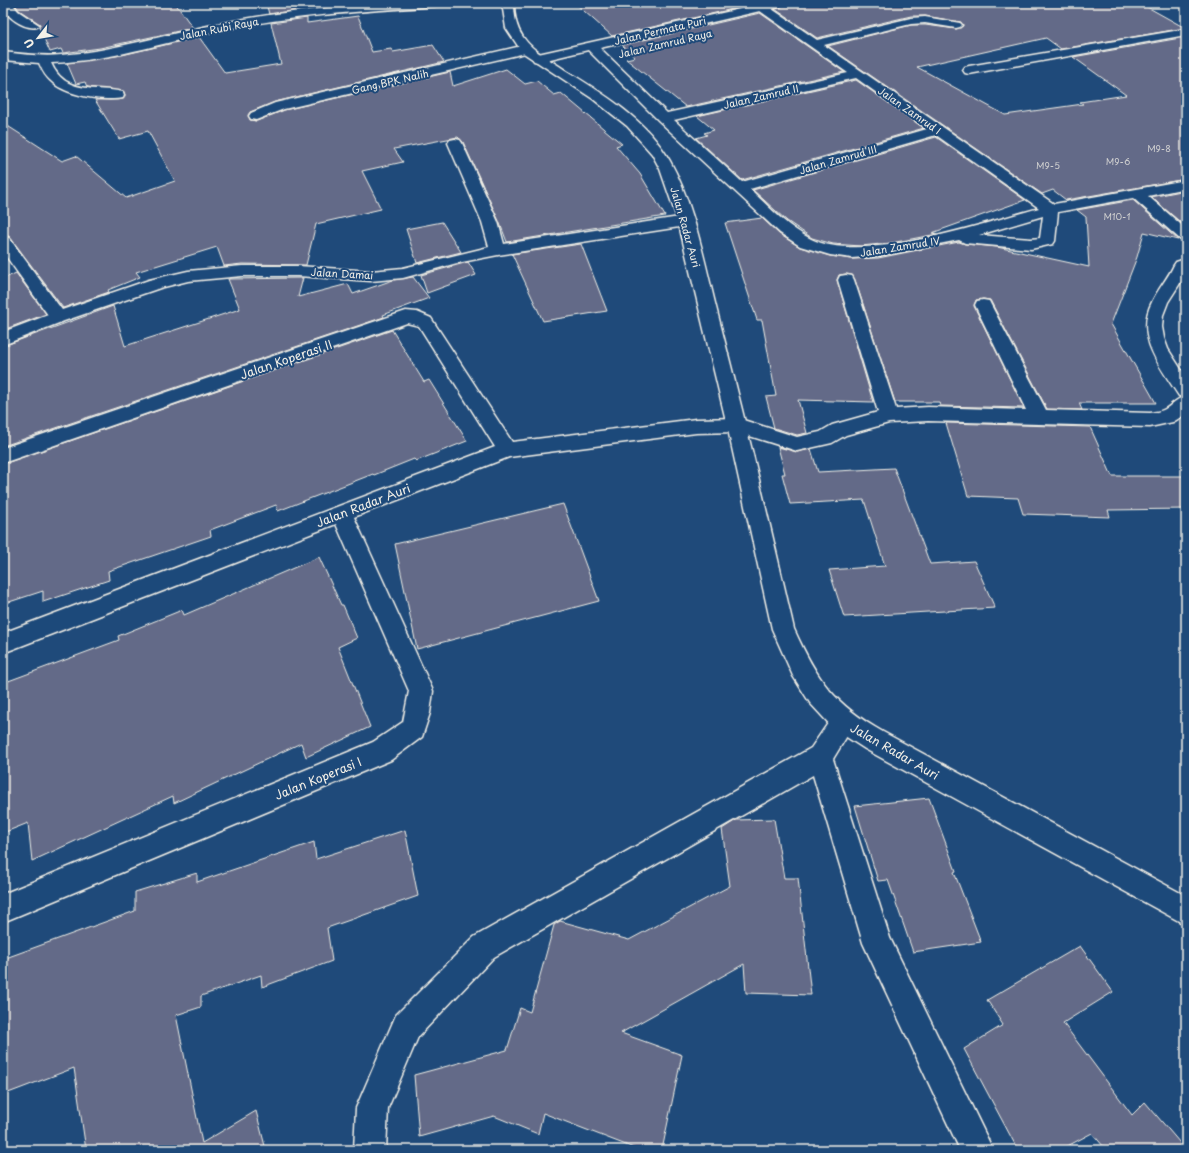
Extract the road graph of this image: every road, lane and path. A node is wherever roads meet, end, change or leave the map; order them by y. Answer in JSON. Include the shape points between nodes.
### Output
{"nodes":[{"id":1,"x":6,"y":3,"type":"edge"},
{"id":2,"x":438,"y":3,"type":"edge"},
{"id":3,"x":508,"y":3,"type":"edge"},
{"id":4,"x":783,"y":3,"type":"edge"},
{"id":5,"x":767,"y":14,"type":"junction"},
{"id":6,"x":33,"y":25,"type":"dead end"},
{"id":7,"x":956,"y":25,"type":"dead end"},
{"id":8,"x":1186,"y":32,"type":"edge"},
{"id":9,"x":814,"y":44,"type":"junction"},
{"id":10,"x":596,"y":54,"type":"junction"},
{"id":11,"x":619,"y":54,"type":"dead end"},
{"id":12,"x":3,"y":56,"type":"edge"},
{"id":13,"x":44,"y":60,"type":"junction"},
{"id":14,"x":547,"y":60,"type":"junction"},
{"id":15,"x":969,"y":70,"type":"dead end"},
{"id":16,"x":858,"y":74,"type":"junction"},
{"id":17,"x":118,"y":95,"type":"dead end"},
{"id":18,"x":256,"y":116,"type":"dead end"},
{"id":19,"x":664,"y":118,"type":"junction"},
{"id":20,"x":938,"y":130,"type":"junction"},
{"id":21,"x":455,"y":142,"type":"dead end"},
{"id":22,"x":1186,"y":184,"type":"edge"},
{"id":23,"x":738,"y":188,"type":"junction"},
{"id":24,"x":1136,"y":193,"type":"junction"},
{"id":25,"x":1051,"y":209,"type":"junction"},
{"id":26,"x":686,"y":221,"type":"junction"},
{"id":27,"x":954,"y":237,"type":"junction"},
{"id":28,"x":1186,"y":237,"type":"edge"},
{"id":29,"x":3,"y":241,"type":"edge"},
{"id":30,"x":498,"y":250,"type":"junction"},
{"id":31,"x":1182,"y":265,"type":"dead end"},
{"id":32,"x":846,"y":280,"type":"dead end"},
{"id":33,"x":983,"y":305,"type":"dead end"},
{"id":34,"x":58,"y":317,"type":"junction"},
{"id":35,"x":3,"y":338,"type":"edge"},
{"id":36,"x":1186,"y":391,"type":"edge"},
{"id":37,"x":1186,"y":404,"type":"edge"},
{"id":38,"x":889,"y":416,"type":"junction"},
{"id":39,"x":1039,"y":416,"type":"junction"},
{"id":40,"x":737,"y":425,"type":"junction"},
{"id":41,"x":507,"y":450,"type":"junction"},
{"id":42,"x":3,"y":456,"type":"edge"},
{"id":43,"x":342,"y":514,"type":"junction"},
{"id":44,"x":3,"y":643,"type":"edge"},
{"id":45,"x":844,"y":721,"type":"junction"},
{"id":46,"x":820,"y":758,"type":"junction"},
{"id":47,"x":3,"y":908,"type":"edge"},
{"id":48,"x":1186,"y":911,"type":"edge"},
{"id":49,"x":370,"y":1150,"type":"edge"},
{"id":50,"x":977,"y":1150,"type":"edge"}],
"edges":[{"from":1,"to":6,"type":"street","via":[[16,16]]},
{"from":2,"to":13,"type":"street","name":"Jalan Rubi Raya","via":[[264,19],[85,56]]},
{"from":3,"to":14,"type":"street","name":"Jalan Radar Auri","via":[[515,37]]},
{"from":4,"to":5,"type":"street","name":"Jalan Permata Puri"},
{"from":5,"to":9,"type":"street","name":"Jalan Zamrud I"},
{"from":5,"to":10,"type":"street","name":"Jalan Permata Puri"},
{"from":7,"to":9,"type":"street","via":[[925,20],[911,21]]},
{"from":8,"to":15,"type":"street"},
{"from":9,"to":16,"type":"street","name":"Jalan Zamrud I"},
{"from":10,"to":11,"type":"street","name":"Jalan Zamrud Raya"},
{"from":10,"to":14,"type":"street","name":"Jalan Permata Puri"},
{"from":10,"to":19,"type":"street","name":"Jalan Zamrud IV"},
{"from":12,"to":13,"type":"street","name":"Jalan Rubi Raya"},
{"from":13,"to":17,"type":"street","via":[[47,70],[66,86],[81,92]]},
{"from":14,"to":18,"type":"street","name":"Gang BPK Nalih","via":[[280,106]]},
{"from":14,"to":26,"type":"street","name":"Jalan Radar Auri","via":[[625,117],[650,142],[666,168]]},
{"from":16,"to":19,"type":"street","name":"Jalan Zamrud II"},
{"from":16,"to":20,"type":"street","name":"Jalan Zamrud I"},
{"from":19,"to":23,"type":"street","name":"Jalan Zamrud IV"},
{"from":20,"to":23,"type":"street","name":"Jalan Zamrud III"},
{"from":20,"to":25,"type":"street","name":"Jalan Zamrud I"},
{"from":21,"to":30,"type":"street","via":[[490,222]]},
{"from":22,"to":24,"type":"street","name":"Jalan Zamrud IV"},
{"from":23,"to":27,"type":"street","name":"Jalan Zamrud IV","via":[[785,230],[806,243],[830,250],[852,253],[878,251]]},
{"from":24,"to":25,"type":"street","name":"Jalan Zamrud IV"},
{"from":24,"to":28,"type":"street"},
{"from":25,"to":27,"type":"street","name":"Jalan Zamrud IV"},
{"from":25,"to":27,"type":"street","via":[[1047,241],[1040,244]]},
{"from":26,"to":30,"type":"street","name":"Jalan Damai"},
{"from":26,"to":40,"type":"street","name":"Jalan Radar Auri"},
{"from":29,"to":34,"type":"street"},
{"from":30,"to":34,"type":"street","name":"Jalan Damai","via":[[403,274],[371,276],[256,271],[188,276],[155,284]]},
{"from":31,"to":36,"type":"street","via":[[1161,300],[1153,326],[1158,349]]},
{"from":32,"to":38,"type":"street"},
{"from":33,"to":39,"type":"street"},
{"from":34,"to":35,"type":"street","name":"Jalan Damai"},
{"from":37,"to":39,"type":"street","via":[[1166,419]]},
{"from":38,"to":39,"type":"street"},
{"from":38,"to":40,"type":"street","via":[[839,430],[825,438],[797,444]]},
{"from":40,"to":41,"type":"street","name":"Jalan Radar Auri","via":[[696,426]]},
{"from":40,"to":45,"type":"street","name":"Jalan Radar Auri","via":[[783,629],[810,684],[825,705]]},
{"from":41,"to":42,"type":"street","name":"Jalan Koperasi II","via":[[425,322],[406,317]]},
{"from":41,"to":43,"type":"street","name":"Jalan Radar Auri"},
{"from":43,"to":44,"type":"street","name":"Jalan Radar Auri"},
{"from":43,"to":47,"type":"street","name":"Jalan Koperasi I","via":[[421,691],[413,729],[382,752]]},
{"from":45,"to":46,"type":"street"},
{"from":45,"to":48,"type":"street","name":"Jalan Radar Auri","via":[[906,759]]},
{"from":46,"to":49,"type":"street","via":[[484,947],[407,1026],[372,1108]]},
{"from":46,"to":50,"type":"street","via":[[877,943]]}]}
